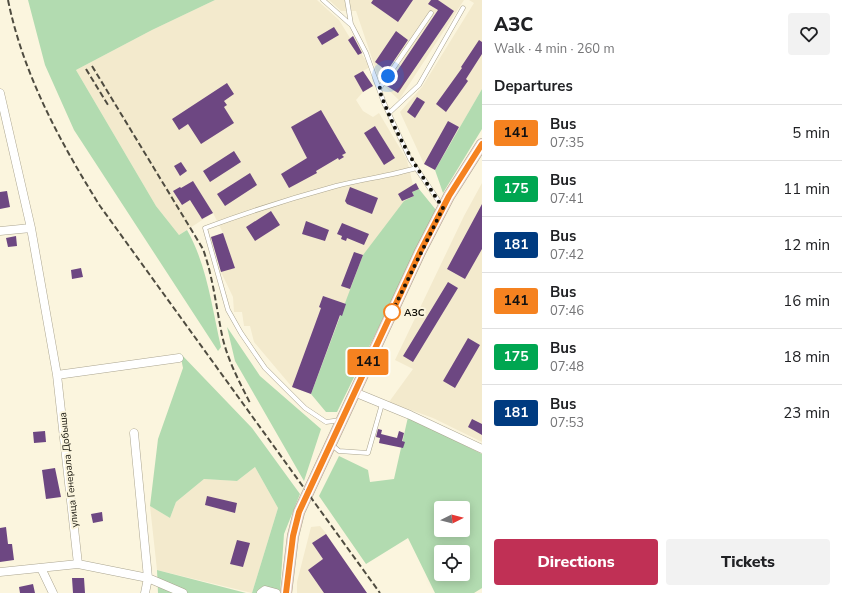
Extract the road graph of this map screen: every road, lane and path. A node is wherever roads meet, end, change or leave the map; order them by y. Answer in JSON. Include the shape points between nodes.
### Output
{"nodes":[{"id":1,"x":323,"y":0,"type":"edge"},
{"id":2,"x":347,"y":0,"type":"edge"},
{"id":3,"x":463,"y":8,"type":"dead end"},
{"id":4,"x":431,"y":13,"type":"dead end"},
{"id":5,"x":350,"y":24,"type":"junction"},
{"id":6,"x":379,"y":89,"type":"junction"},
{"id":7,"x":0,"y":93,"type":"edge"},
{"id":8,"x":389,"y":113,"type":"junction"},
{"id":9,"x":482,"y":144,"type":"edge"},
{"id":10,"x":416,"y":168,"type":"junction"},
{"id":11,"x":443,"y":208,"type":"junction"},
{"id":12,"x":31,"y":228,"type":"junction"},
{"id":13,"x":0,"y":231,"type":"edge"},
{"id":14,"x":179,"y":358,"type":"dead end"},
{"id":15,"x":57,"y":375,"type":"junction"},
{"id":16,"x":354,"y":392,"type":"junction"},
{"id":17,"x":382,"y":404,"type":"junction"},
{"id":18,"x":341,"y":420,"type":"junction"},
{"id":19,"x":134,"y":433,"type":"dead end"},
{"id":20,"x":330,"y":444,"type":"junction"},
{"id":21,"x":482,"y":449,"type":"edge"},
{"id":22,"x":78,"y":564,"type":"junction"},
{"id":23,"x":41,"y":568,"type":"junction"},
{"id":24,"x":0,"y":572,"type":"edge"},
{"id":25,"x":148,"y":578,"type":"junction"},
{"id":26,"x":53,"y":593,"type":"edge"},
{"id":27,"x":146,"y":593,"type":"edge"},
{"id":28,"x":183,"y":593,"type":"edge"},
{"id":29,"x":261,"y":593,"type":"edge"},
{"id":30,"x":276,"y":593,"type":"edge"},
{"id":31,"x":286,"y":593,"type":"edge"}],
"edges":[{"from":1,"to":5,"type":"lane"},
{"from":2,"to":5,"type":"lane"},
{"from":3,"to":8,"type":"lane","via":[[419,85]]},
{"from":4,"to":6,"type":"lane"},
{"from":5,"to":6,"type":"lane","via":[[366,53]]},
{"from":6,"to":8,"type":"lane"},
{"from":7,"to":12,"type":"street","name":"улица Генерала Добыша"},
{"from":8,"to":10,"type":"lane"},
{"from":9,"to":11,"type":"main road"},
{"from":10,"to":11,"type":"lane"},
{"from":10,"to":18,"type":"lane","via":[[278,203],[206,228],[228,310],[265,368],[305,408],[326,422]]},
{"from":11,"to":16,"type":"main road"},
{"from":12,"to":13,"type":"street"},
{"from":12,"to":15,"type":"street","name":"улица Генерала Добыша"},
{"from":14,"to":15,"type":"street"},
{"from":15,"to":22,"type":"street","name":"улица Генерала Добыша"},
{"from":16,"to":17,"type":"street"},
{"from":16,"to":18,"type":"main road"},
{"from":17,"to":20,"type":"lane","via":[[368,453],[339,451]]},
{"from":17,"to":21,"type":"street"},
{"from":18,"to":20,"type":"main road"},
{"from":19,"to":25,"type":"street"},
{"from":20,"to":31,"type":"main road","via":[[299,512],[293,536]]},
{"from":22,"to":23,"type":"street"},
{"from":22,"to":25,"type":"street"},
{"from":23,"to":24,"type":"street"},
{"from":23,"to":26,"type":"street"},
{"from":25,"to":27,"type":"street"},
{"from":25,"to":28,"type":"street"},
{"from":29,"to":30,"type":"street","via":[[265,590]]}]}
